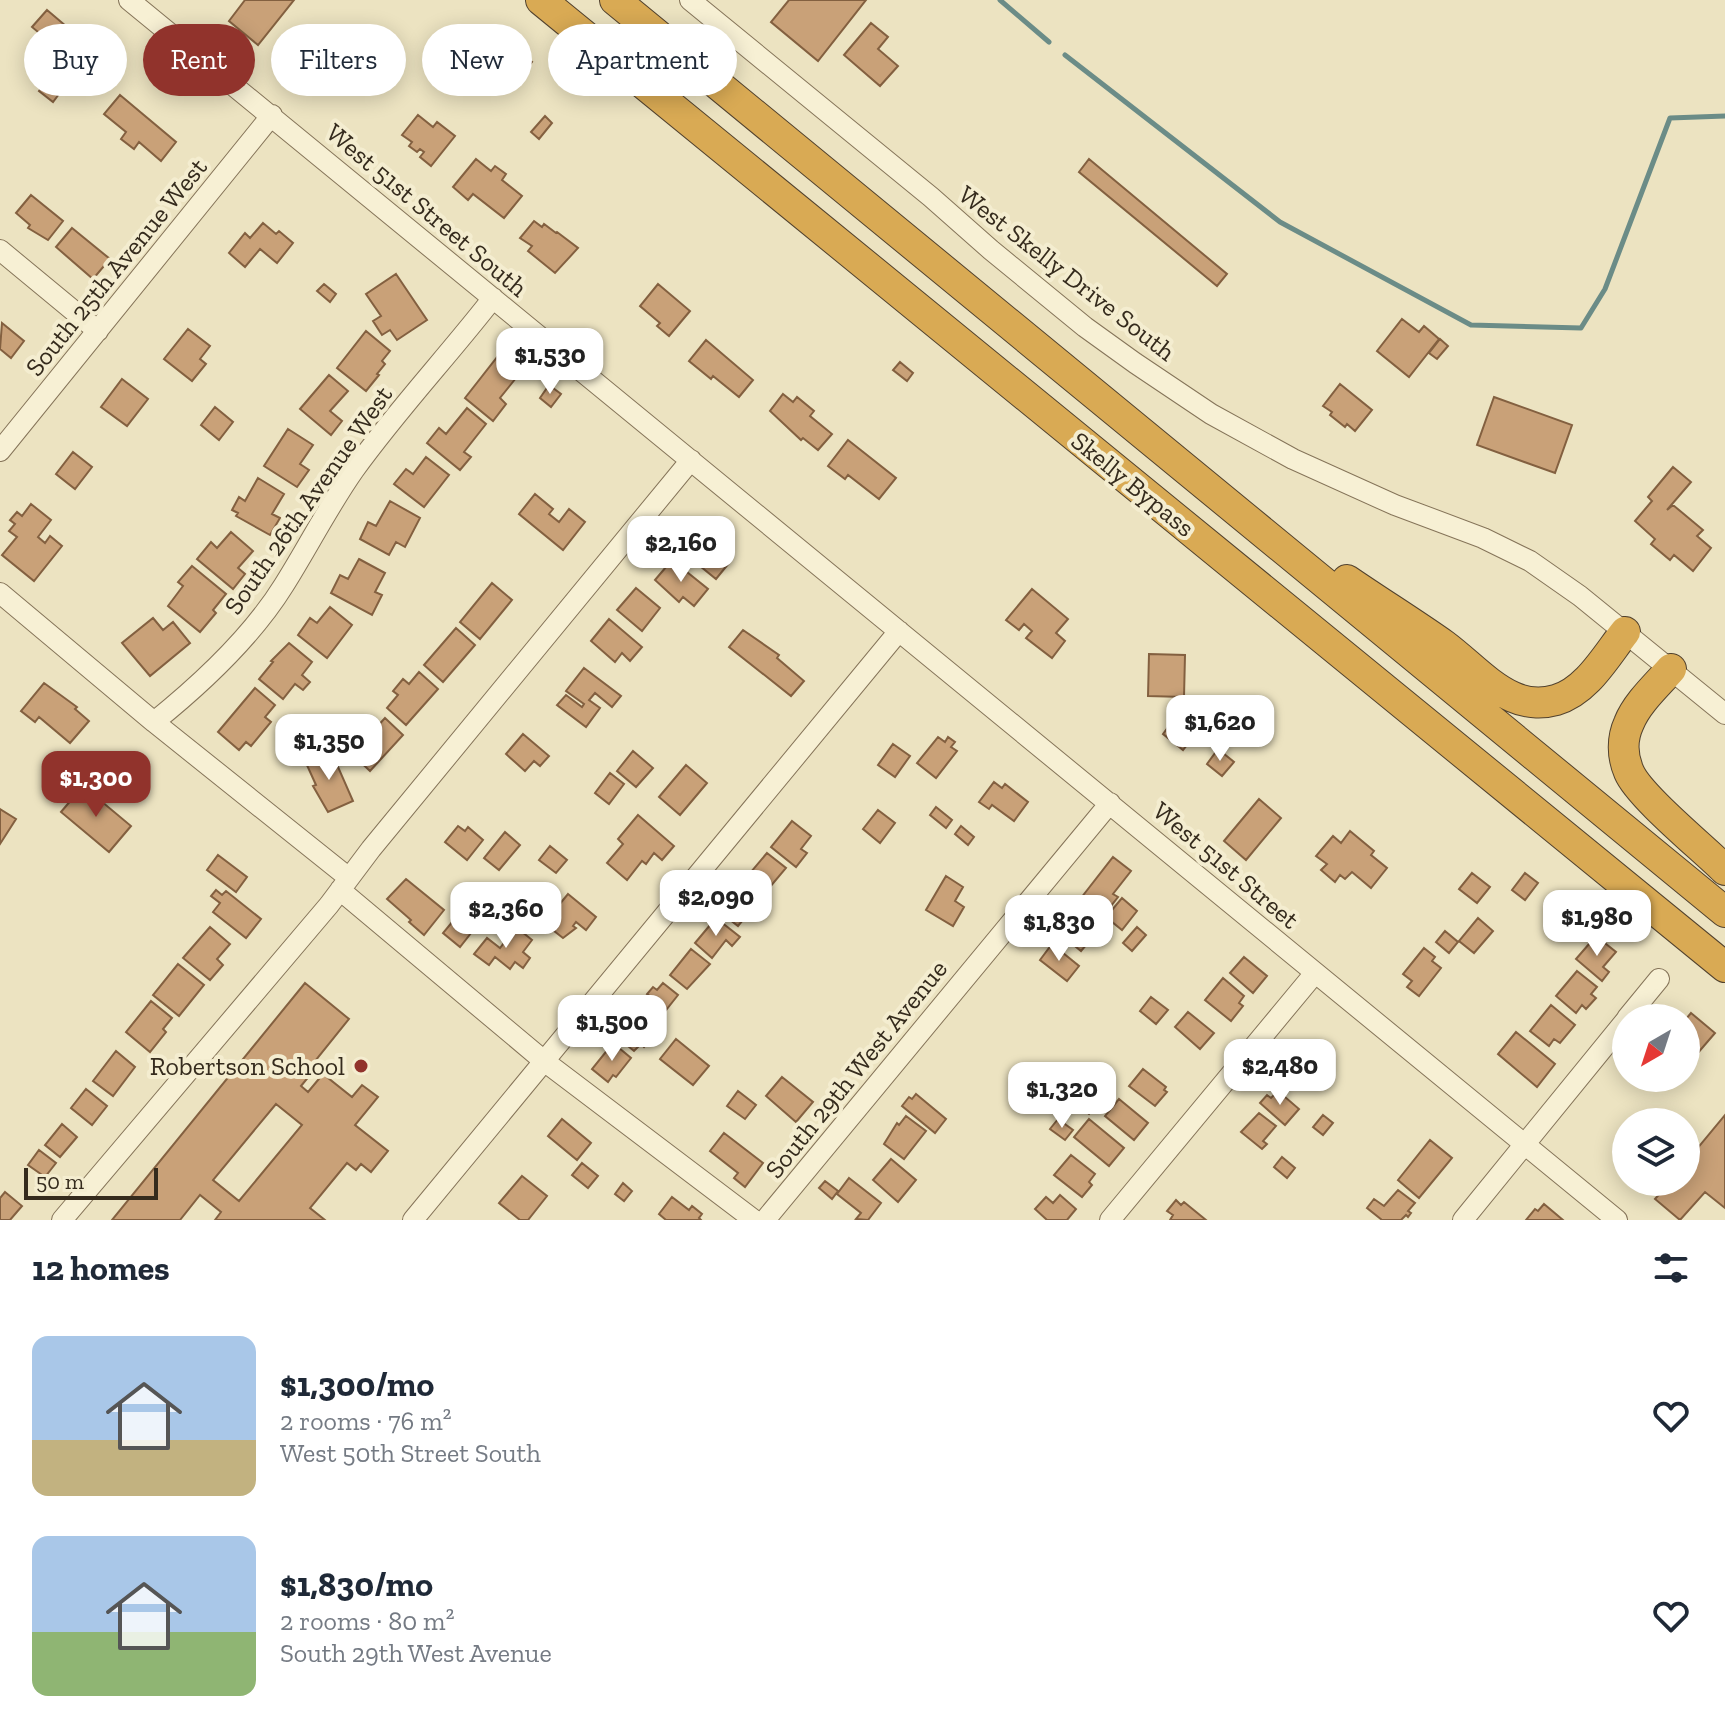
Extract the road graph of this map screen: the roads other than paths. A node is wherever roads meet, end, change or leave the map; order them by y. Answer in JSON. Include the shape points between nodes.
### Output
{"nodes":[{"id":1,"x":129,"y":0,"type":"edge"},
{"id":2,"x":541,"y":0,"type":"edge"},
{"id":3,"x":615,"y":0,"type":"edge"},
{"id":4,"x":690,"y":0,"type":"edge"},
{"id":5,"x":272,"y":115,"type":"junction"},
{"id":6,"x":0,"y":250,"type":"edge"},
{"id":7,"x":493,"y":298,"type":"junction"},
{"id":8,"x":98,"y":331,"type":"junction"},
{"id":9,"x":0,"y":451,"type":"edge"},
{"id":10,"x":691,"y":460,"type":"junction"},
{"id":11,"x":1190,"y":474,"type":"junction"},
{"id":12,"x":0,"y":593,"type":"edge"},
{"id":13,"x":899,"y":631,"type":"junction"},
{"id":14,"x":1625,"y":632,"type":"junction"},
{"id":15,"x":1671,"y":669,"type":"junction"},
{"id":16,"x":1725,"y":714,"type":"edge"},
{"id":17,"x":154,"y":722,"type":"junction"},
{"id":18,"x":1110,"y":803,"type":"junction"},
{"id":19,"x":1725,"y":870,"type":"edge"},
{"id":20,"x":345,"y":884,"type":"junction"},
{"id":21,"x":1725,"y":912,"type":"edge"},
{"id":22,"x":1725,"y":967,"type":"edge"},
{"id":23,"x":1315,"y":973,"type":"junction"},
{"id":24,"x":1659,"y":979,"type":"dead end"},
{"id":25,"x":1639,"y":1004,"type":"edge"},
{"id":26,"x":1612,"y":1038,"type":"edge"},
{"id":27,"x":544,"y":1061,"type":"junction"},
{"id":28,"x":1525,"y":1145,"type":"junction"},
{"id":29,"x":62,"y":1220,"type":"edge"},
{"id":30,"x":413,"y":1220,"type":"edge"},
{"id":31,"x":754,"y":1220,"type":"edge"},
{"id":32,"x":765,"y":1220,"type":"edge"},
{"id":33,"x":1110,"y":1220,"type":"edge"},
{"id":34,"x":1463,"y":1220,"type":"edge"},
{"id":35,"x":1617,"y":1220,"type":"edge"}],
"edges":[{"from":1,"to":5,"type":"street","name":"West 51st Street South"},
{"from":2,"to":22,"type":"highway","name":"Skelly Bypass"},
{"from":3,"to":11,"type":"highway","name":"Skelly Bypass"},
{"from":4,"to":14,"type":"street","name":"West Skelly Drive South","via":[[1085,327],[1164,383],[1293,459],[1530,561]]},
{"from":5,"to":7,"type":"street","name":"West 51st Street South"},
{"from":5,"to":8,"type":"street","name":"South 25th Avenue West"},
{"from":6,"to":8,"type":"street"},
{"from":7,"to":10,"type":"street","name":"West 51st Street South"},
{"from":7,"to":17,"type":"street","name":"South 26th Avenue West","via":[[358,465],[267,608],[215,669]]},
{"from":8,"to":9,"type":"street","name":"South 25th Avenue West"},
{"from":10,"to":13,"type":"street","name":"West 51st Street"},
{"from":10,"to":20,"type":"street"},
{"from":11,"to":14,"type":"highway","via":[[1514,698],[1542,703],[1573,692]]},
{"from":11,"to":21,"type":"highway","name":"Skelly Bypass"},
{"from":12,"to":17,"type":"street"},
{"from":13,"to":18,"type":"street","name":"West 51st Street"},
{"from":13,"to":27,"type":"street"},
{"from":14,"to":15,"type":"street","name":"West Skelly Drive South"},
{"from":15,"to":16,"type":"street","name":"West Skelly Drive South"},
{"from":15,"to":19,"type":"highway","via":[[1629,721],[1625,762],[1643,790]]},
{"from":17,"to":20,"type":"street"},
{"from":18,"to":23,"type":"street","name":"West 51st Street"},
{"from":18,"to":32,"type":"street","name":"South 29th West Avenue"},
{"from":20,"to":27,"type":"street"},
{"from":20,"to":29,"type":"street"},
{"from":23,"to":28,"type":"street","name":"West 51st Street"},
{"from":23,"to":33,"type":"street"},
{"from":24,"to":25,"type":"street"},
{"from":26,"to":28,"type":"street"},
{"from":27,"to":30,"type":"street"},
{"from":27,"to":31,"type":"street"},
{"from":28,"to":34,"type":"street"},
{"from":28,"to":35,"type":"street","name":"West 51st Street"}]}
